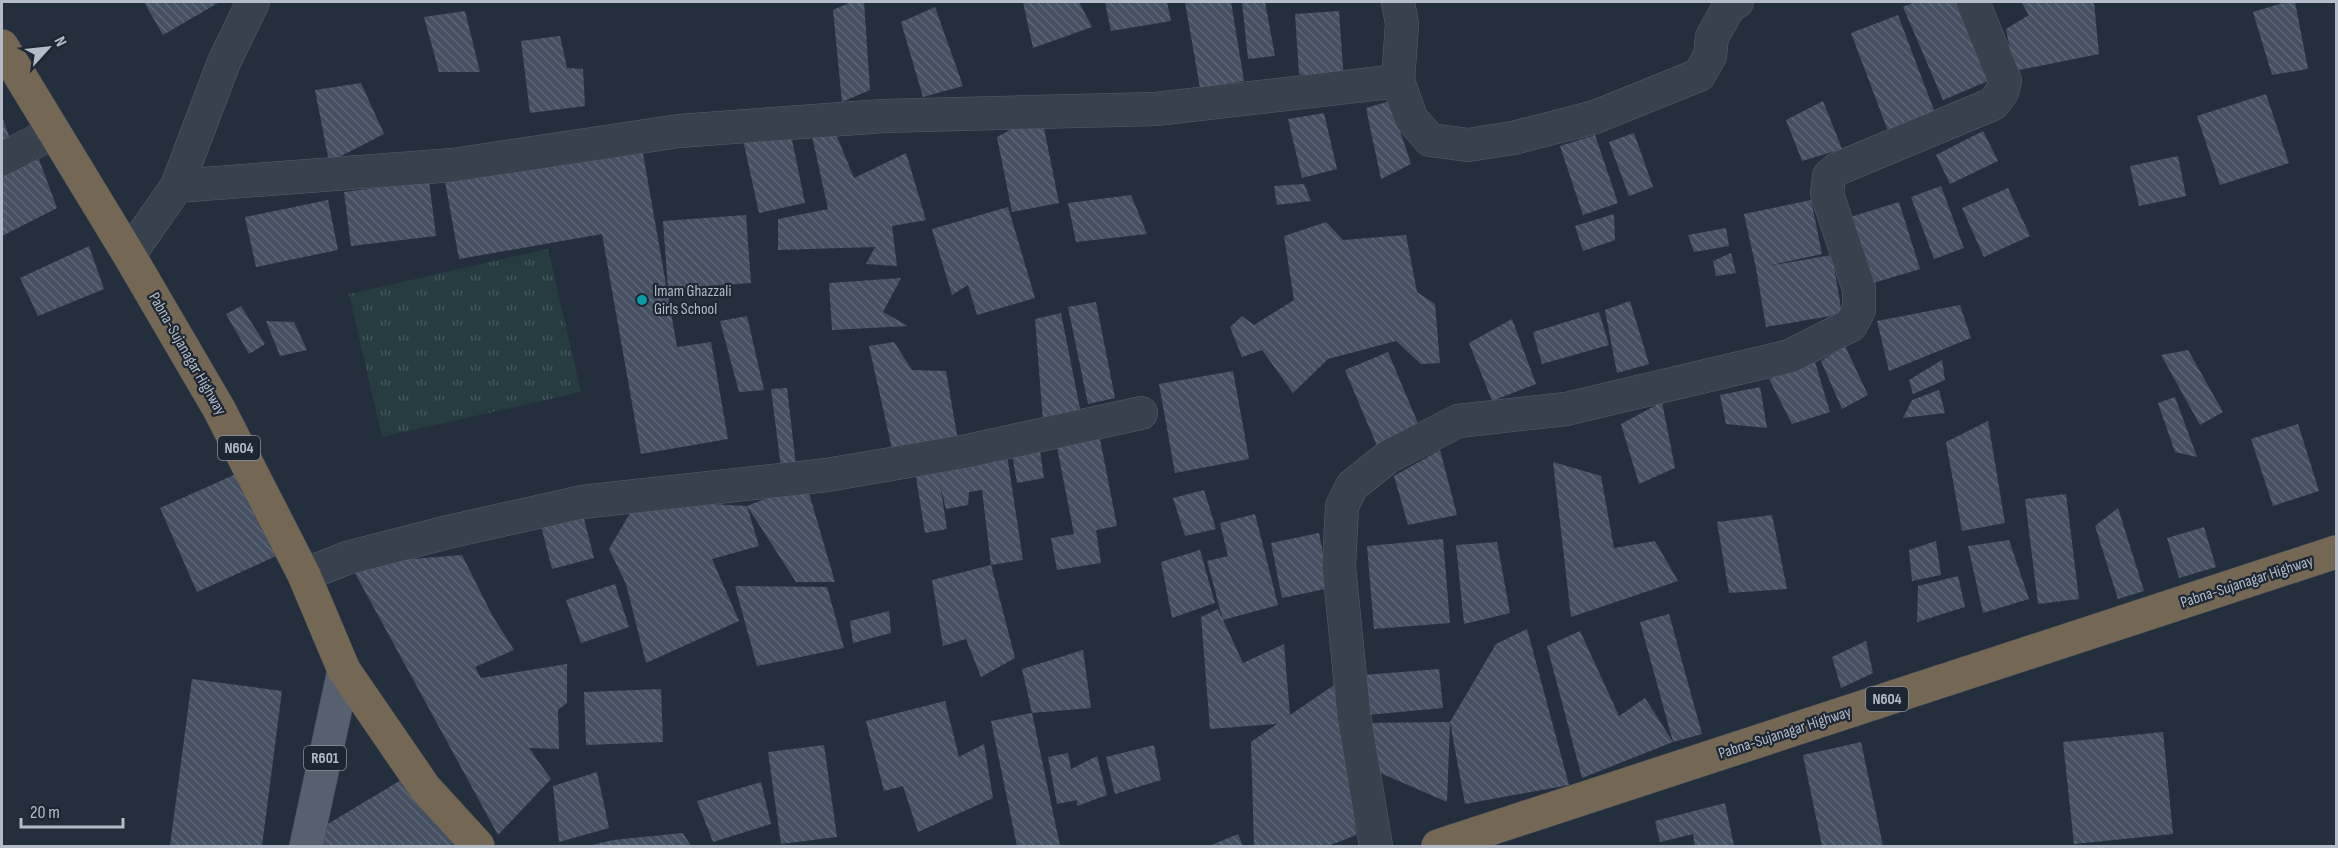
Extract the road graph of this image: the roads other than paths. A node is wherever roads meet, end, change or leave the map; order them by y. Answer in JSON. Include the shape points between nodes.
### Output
{"nodes":[{"id":1,"x":254,"y":2,"type":"edge"},
{"id":2,"x":1398,"y":2,"type":"edge"},
{"id":3,"x":1737,"y":2,"type":"edge"},
{"id":4,"x":1972,"y":2,"type":"edge"},
{"id":5,"x":2,"y":46,"type":"edge"},
{"id":6,"x":1398,"y":81,"type":"junction"},
{"id":7,"x":54,"y":132,"type":"junction"},
{"id":8,"x":2,"y":159,"type":"edge"},
{"id":9,"x":177,"y":186,"type":"junction"},
{"id":10,"x":129,"y":255,"type":"junction"},
{"id":11,"x":1141,"y":413,"type":"dead end"},
{"id":12,"x":2337,"y":552,"type":"edge"},
{"id":13,"x":304,"y":575,"type":"junction"},
{"id":14,"x":344,"y":670,"type":"junction"},
{"id":15,"x":306,"y":846,"type":"edge"},
{"id":16,"x":478,"y":846,"type":"edge"},
{"id":17,"x":1376,"y":846,"type":"edge"},
{"id":18,"x":1438,"y":846,"type":"edge"}],
"edges":[{"from":1,"to":9,"type":"street","via":[[224,62]]},
{"from":2,"to":6,"type":"street","via":[[1402,24]]},
{"from":3,"to":6,"type":"street","via":[[1730,5],[1712,37],[1710,56],[1699,75],[1595,117],[1514,138],[1468,145],[1430,140],[1411,118]]},
{"from":4,"to":17,"type":"street","via":[[2005,81],[1993,104],[1837,169],[1829,176],[1827,194],[1859,289],[1859,310],[1851,325],[1790,356],[1566,409],[1458,421],[1388,457],[1352,486],[1342,506],[1339,567],[1354,716]]},
{"from":5,"to":7,"type":"highway","name":"Pabna-Sujanagar Highway","number":"N604"},
{"from":6,"to":9,"type":"street","via":[[1156,109],[883,116],[679,131],[453,165]]},
{"from":7,"to":8,"type":"street"},
{"from":7,"to":10,"type":"highway","name":"Pabna-Sujanagar Highway","number":"N604"},
{"from":9,"to":10,"type":"street"},
{"from":10,"to":13,"type":"highway","name":"Pabna-Sujanagar Highway","number":"N604","via":[[219,409]]},
{"from":11,"to":13,"type":"street","via":[[967,451],[826,475],[582,502],[358,555]]},
{"from":12,"to":18,"type":"highway","name":"Pabna-Sujanagar Highway","number":"N604"},
{"from":13,"to":14,"type":"highway","name":"Pabna-Sujanagar Highway","number":"N604"},
{"from":14,"to":15,"type":"main road","number":"R601"},
{"from":14,"to":16,"type":"highway","name":"Pabna-Sujanagar Highway","number":"N604","via":[[425,788]]}]}
